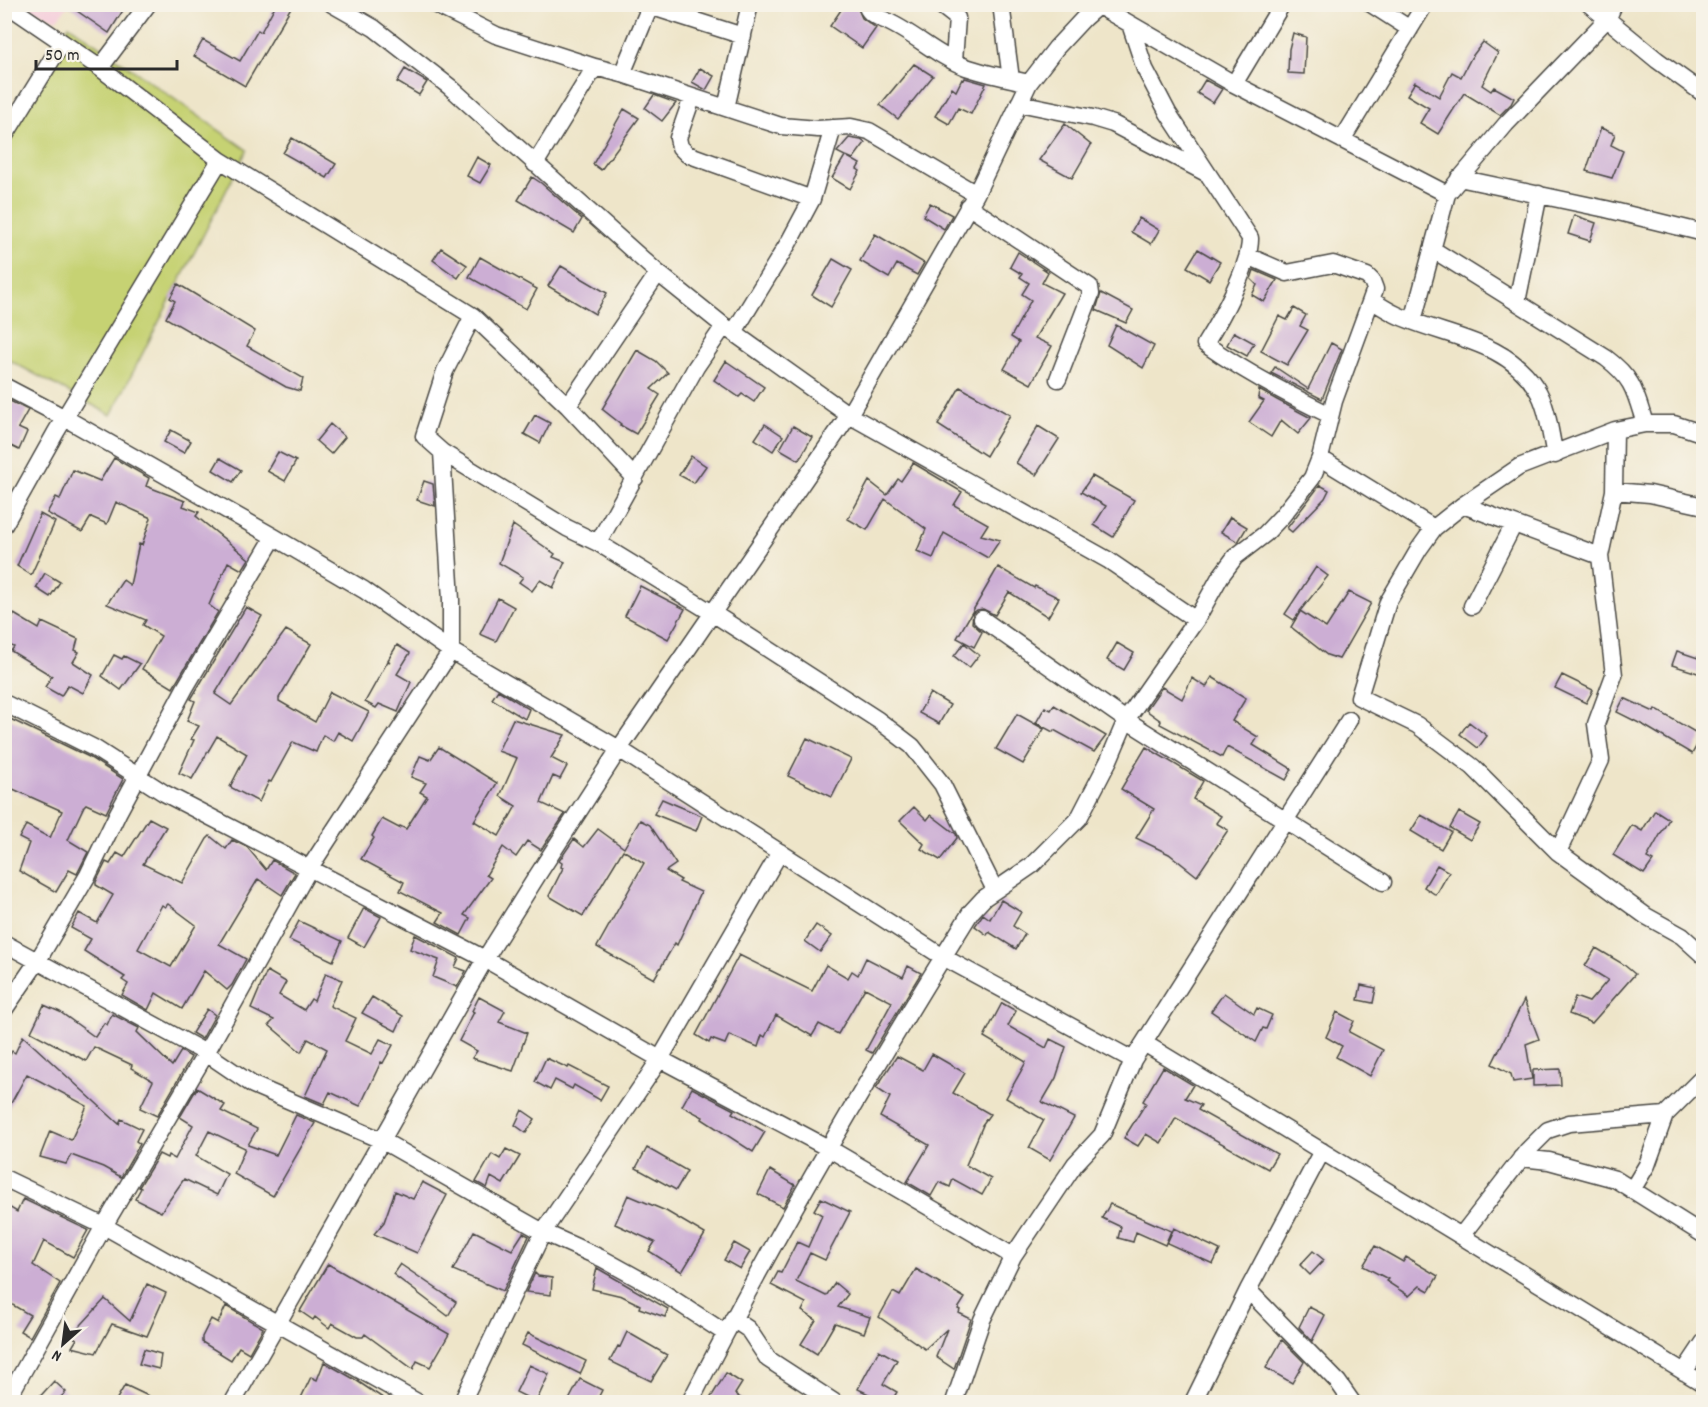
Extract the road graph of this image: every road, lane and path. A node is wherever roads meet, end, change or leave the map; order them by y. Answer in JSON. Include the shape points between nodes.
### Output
{"nodes":[{"id":1,"x":6,"y":4,"type":"edge"},
{"id":2,"x":148,"y":4,"type":"edge"},
{"id":3,"x":434,"y":4,"type":"edge"},
{"id":4,"x":750,"y":4,"type":"edge"},
{"id":5,"x":866,"y":4,"type":"edge"},
{"id":6,"x":939,"y":4,"type":"edge"},
{"id":7,"x":1001,"y":4,"type":"edge"},
{"id":8,"x":1282,"y":4,"type":"edge"},
{"id":9,"x":1371,"y":4,"type":"edge"},
{"id":10,"x":1425,"y":4,"type":"edge"},
{"id":11,"x":1589,"y":4,"type":"edge"},
{"id":12,"x":648,"y":5,"type":"edge"},
{"id":13,"x":1100,"y":5,"type":"edge"},
{"id":14,"x":339,"y":6,"type":"edge"},
{"id":15,"x":1611,"y":11,"type":"edge"},
{"id":16,"x":1130,"y":24,"type":"junction"},
{"id":17,"x":1410,"y":29,"type":"junction"},
{"id":18,"x":743,"y":36,"type":"junction"},
{"id":19,"x":62,"y":44,"type":"junction"},
{"id":20,"x":954,"y":61,"type":"junction"},
{"id":21,"x":595,"y":67,"type":"junction"},
{"id":22,"x":100,"y":68,"type":"junction"},
{"id":23,"x":622,"y":74,"type":"junction"},
{"id":24,"x":1011,"y":79,"type":"junction"},
{"id":25,"x":1029,"y":83,"type":"junction"},
{"id":26,"x":1234,"y":84,"type":"junction"},
{"id":27,"x":1704,"y":94,"type":"edge"},
{"id":28,"x":692,"y":98,"type":"junction"},
{"id":29,"x":1019,"y":103,"type":"junction"},
{"id":30,"x":726,"y":108,"type":"junction"},
{"id":31,"x":833,"y":128,"type":"junction"},
{"id":32,"x":4,"y":137,"type":"edge"},
{"id":33,"x":1342,"y":140,"type":"junction"},
{"id":34,"x":220,"y":160,"type":"junction"},
{"id":35,"x":536,"y":164,"type":"junction"},
{"id":36,"x":1209,"y":175,"type":"junction"},
{"id":37,"x":1459,"y":178,"type":"junction"},
{"id":38,"x":1447,"y":194,"type":"junction"},
{"id":39,"x":1539,"y":195,"type":"junction"},
{"id":40,"x":812,"y":199,"type":"junction"},
{"id":41,"x":972,"y":200,"type":"junction"},
{"id":42,"x":1704,"y":233,"type":"edge"},
{"id":43,"x":1432,"y":249,"type":"junction"},
{"id":44,"x":1248,"y":256,"type":"junction"},
{"id":45,"x":658,"y":273,"type":"junction"},
{"id":46,"x":1371,"y":300,"type":"junction"},
{"id":47,"x":1517,"y":302,"type":"junction"},
{"id":48,"x":473,"y":316,"type":"junction"},
{"id":49,"x":1413,"y":321,"type":"junction"},
{"id":50,"x":729,"y":329,"type":"junction"},
{"id":51,"x":1058,"y":379,"type":"dead end"},
{"id":52,"x":4,"y":386,"type":"edge"},
{"id":53,"x":568,"y":406,"type":"junction"},
{"id":54,"x":849,"y":415,"type":"junction"},
{"id":55,"x":1330,"y":415,"type":"junction"},
{"id":56,"x":65,"y":418,"type":"junction"},
{"id":57,"x":1645,"y":424,"type":"junction"},
{"id":58,"x":1615,"y":430,"type":"junction"},
{"id":59,"x":1704,"y":434,"type":"edge"},
{"id":60,"x":442,"y":452,"type":"junction"},
{"id":61,"x":1555,"y":455,"type":"junction"},
{"id":62,"x":1320,"y":458,"type":"junction"},
{"id":63,"x":635,"y":478,"type":"junction"},
{"id":64,"x":1614,"y":491,"type":"junction"},
{"id":65,"x":1463,"y":505,"type":"junction"},
{"id":66,"x":1704,"y":506,"type":"edge"},
{"id":67,"x":1514,"y":524,"type":"junction"},
{"id":68,"x":4,"y":525,"type":"edge"},
{"id":69,"x":1434,"y":528,"type":"junction"},
{"id":70,"x":274,"y":537,"type":"junction"},
{"id":71,"x":598,"y":543,"type":"junction"},
{"id":72,"x":1600,"y":556,"type":"junction"},
{"id":73,"x":1472,"y":606,"type":"dead end"},
{"id":74,"x":714,"y":614,"type":"junction"},
{"id":75,"x":982,"y":619,"type":"dead end"},
{"id":76,"x":1196,"y":620,"type":"junction"},
{"id":77,"x":451,"y":651,"type":"junction"},
{"id":78,"x":4,"y":703,"type":"edge"},
{"id":79,"x":1126,"y":720,"type":"junction"},
{"id":80,"x":1349,"y":720,"type":"dead end"},
{"id":81,"x":619,"y":749,"type":"junction"},
{"id":82,"x":137,"y":777,"type":"junction"},
{"id":83,"x":1285,"y":821,"type":"junction"},
{"id":84,"x":780,"y":852,"type":"junction"},
{"id":85,"x":1558,"y":852,"type":"junction"},
{"id":86,"x":309,"y":869,"type":"junction"},
{"id":87,"x":1383,"y":882,"type":"dead end"},
{"id":88,"x":995,"y":890,"type":"junction"},
{"id":89,"x":1682,"y":936,"type":"junction"},
{"id":90,"x":1704,"y":939,"type":"edge"},
{"id":91,"x":4,"y":944,"type":"edge"},
{"id":92,"x":1704,"y":956,"type":"edge"},
{"id":93,"x":943,"y":957,"type":"junction"},
{"id":94,"x":485,"y":959,"type":"junction"},
{"id":95,"x":37,"y":962,"type":"junction"},
{"id":96,"x":4,"y":1010,"type":"edge"},
{"id":97,"x":1144,"y":1043,"type":"junction"},
{"id":98,"x":206,"y":1053,"type":"junction"},
{"id":99,"x":660,"y":1059,"type":"junction"},
{"id":100,"x":1133,"y":1060,"type":"junction"},
{"id":101,"x":1704,"y":1076,"type":"edge"},
{"id":102,"x":1665,"y":1115,"type":"junction"},
{"id":103,"x":382,"y":1141,"type":"junction"},
{"id":104,"x":828,"y":1148,"type":"junction"},
{"id":105,"x":1322,"y":1151,"type":"junction"},
{"id":106,"x":1521,"y":1158,"type":"junction"},
{"id":107,"x":4,"y":1178,"type":"edge"},
{"id":108,"x":1632,"y":1190,"type":"junction"},
{"id":109,"x":104,"y":1226,"type":"junction"},
{"id":110,"x":543,"y":1232,"type":"junction"},
{"id":111,"x":1704,"y":1235,"type":"edge"},
{"id":112,"x":1461,"y":1236,"type":"junction"},
{"id":113,"x":1013,"y":1256,"type":"junction"},
{"id":114,"x":1248,"y":1290,"type":"junction"},
{"id":115,"x":278,"y":1324,"type":"junction"},
{"id":116,"x":729,"y":1326,"type":"junction"},
{"id":117,"x":1704,"y":1342,"type":"edge"},
{"id":118,"x":1684,"y":1372,"type":"junction"},
{"id":119,"x":1704,"y":1384,"type":"edge"},
{"id":120,"x":6,"y":1402,"type":"edge"},
{"id":121,"x":233,"y":1402,"type":"edge"},
{"id":122,"x":417,"y":1402,"type":"edge"},
{"id":123,"x":462,"y":1402,"type":"edge"},
{"id":124,"x":690,"y":1402,"type":"edge"},
{"id":125,"x":834,"y":1402,"type":"edge"},
{"id":126,"x":954,"y":1402,"type":"edge"},
{"id":127,"x":1193,"y":1402,"type":"edge"},
{"id":128,"x":1352,"y":1402,"type":"edge"}],
"edges":[{"from":1,"to":19,"type":"street"},
{"from":2,"to":22,"type":"street"},
{"from":3,"to":21,"type":"street","via":[[496,35]]},
{"from":4,"to":18,"type":"street"},
{"from":5,"to":20,"type":"street","via":[[873,15],[902,27]]},
{"from":6,"to":20,"type":"street","via":[[957,18]]},
{"from":7,"to":24,"type":"street"},
{"from":8,"to":26,"type":"street"},
{"from":9,"to":17,"type":"street"},
{"from":10,"to":17,"type":"street"},
{"from":11,"to":15,"type":"street"},
{"from":12,"to":18,"type":"street"},
{"from":12,"to":23,"type":"street"},
{"from":13,"to":16,"type":"street"},
{"from":13,"to":25,"type":"street","via":[[1056,48]]},
{"from":14,"to":35,"type":"street","via":[[450,87]]},
{"from":15,"to":27,"type":"street","via":[[1657,60]]},
{"from":15,"to":37,"type":"street"},
{"from":16,"to":26,"type":"street"},
{"from":16,"to":36,"type":"street","via":[[1145,69],[1168,113]]},
{"from":17,"to":33,"type":"street"},
{"from":18,"to":30,"type":"street"},
{"from":19,"to":22,"type":"street"},
{"from":19,"to":32,"type":"street"},
{"from":20,"to":24,"type":"street"},
{"from":21,"to":23,"type":"street"},
{"from":21,"to":35,"type":"street"},
{"from":22,"to":34,"type":"street"},
{"from":23,"to":28,"type":"street"},
{"from":24,"to":25,"type":"street"},
{"from":25,"to":29,"type":"street"},
{"from":26,"to":33,"type":"street"},
{"from":28,"to":30,"type":"street"},
{"from":28,"to":40,"type":"street","via":[[678,138],[687,154]]},
{"from":29,"to":36,"type":"street","via":[[1113,124]]},
{"from":29,"to":41,"type":"street"},
{"from":30,"to":31,"type":"street","via":[[782,126]]},
{"from":31,"to":40,"type":"street"},
{"from":31,"to":41,"type":"street","via":[[869,131]]},
{"from":33,"to":38,"type":"street"},
{"from":34,"to":48,"type":"street"},
{"from":34,"to":56,"type":"street"},
{"from":35,"to":45,"type":"street"},
{"from":36,"to":44,"type":"street","via":[[1247,230],[1251,248]]},
{"from":37,"to":38,"type":"street"},
{"from":37,"to":39,"type":"street"},
{"from":38,"to":43,"type":"street"},
{"from":39,"to":42,"type":"street"},
{"from":39,"to":47,"type":"street"},
{"from":40,"to":50,"type":"street","via":[[789,242]]},
{"from":41,"to":51,"type":"street","via":[[1090,287],[1091,294]]},
{"from":41,"to":54,"type":"street"},
{"from":43,"to":47,"type":"street"},
{"from":43,"to":49,"type":"street"},
{"from":44,"to":46,"type":"street","via":[[1287,273],[1333,264],[1360,272],[1372,281],[1375,289]]},
{"from":44,"to":55,"type":"street","via":[[1205,344],[1252,375]]},
{"from":45,"to":50,"type":"street"},
{"from":45,"to":53,"type":"street"},
{"from":46,"to":49,"type":"street"},
{"from":46,"to":55,"type":"street"},
{"from":47,"to":57,"type":"street","via":[[1622,370],[1633,386]]},
{"from":48,"to":53,"type":"street"},
{"from":48,"to":60,"type":"street","via":[[445,371],[424,436]]},
{"from":49,"to":61,"type":"street","via":[[1497,352],[1523,372],[1542,400]]},
{"from":50,"to":54,"type":"street"},
{"from":50,"to":63,"type":"street","via":[[696,367]]},
{"from":52,"to":56,"type":"street"},
{"from":53,"to":63,"type":"street"},
{"from":54,"to":74,"type":"street"},
{"from":54,"to":76,"type":"street","via":[[1108,560]]},
{"from":55,"to":62,"type":"street"},
{"from":56,"to":68,"type":"street"},
{"from":56,"to":70,"type":"street"},
{"from":57,"to":58,"type":"street"},
{"from":57,"to":59,"type":"street","via":[[1674,424]]},
{"from":58,"to":61,"type":"street"},
{"from":58,"to":64,"type":"street"},
{"from":60,"to":71,"type":"street"},
{"from":60,"to":77,"type":"street"},
{"from":61,"to":65,"type":"street","via":[[1519,467]]},
{"from":62,"to":69,"type":"street"},
{"from":62,"to":76,"type":"street","via":[[1312,478],[1282,516],[1235,557]]},
{"from":63,"to":71,"type":"street"},
{"from":64,"to":66,"type":"street"},
{"from":64,"to":72,"type":"street"},
{"from":65,"to":67,"type":"street"},
{"from":65,"to":69,"type":"street"},
{"from":67,"to":72,"type":"street"},
{"from":67,"to":73,"type":"street"},
{"from":69,"to":85,"type":"street","via":[[1388,602],[1359,697],[1418,725],[1473,767]]},
{"from":70,"to":77,"type":"street","via":[[364,591]]},
{"from":70,"to":82,"type":"street"},
{"from":71,"to":74,"type":"street"},
{"from":72,"to":85,"type":"street","via":[[1614,675],[1596,724],[1601,759]]},
{"from":74,"to":81,"type":"street"},
{"from":74,"to":88,"type":"street","via":[[912,746],[942,784]]},
{"from":75,"to":79,"type":"street"},
{"from":76,"to":79,"type":"street"},
{"from":77,"to":81,"type":"street"},
{"from":77,"to":86,"type":"street"},
{"from":78,"to":82,"type":"street","via":[[94,748]]},
{"from":79,"to":83,"type":"street"},
{"from":79,"to":88,"type":"street","via":[[1079,818],[1031,866]]},
{"from":80,"to":83,"type":"street"},
{"from":81,"to":84,"type":"street"},
{"from":81,"to":94,"type":"street"},
{"from":82,"to":86,"type":"street"},
{"from":82,"to":95,"type":"street"},
{"from":83,"to":87,"type":"street"},
{"from":83,"to":97,"type":"street"},
{"from":84,"to":93,"type":"street"},
{"from":84,"to":99,"type":"street"},
{"from":85,"to":89,"type":"street","via":[[1646,916]]},
{"from":86,"to":94,"type":"street"},
{"from":86,"to":98,"type":"street"},
{"from":88,"to":93,"type":"street","via":[[971,912]]},
{"from":89,"to":90,"type":"street"},
{"from":89,"to":92,"type":"street"},
{"from":91,"to":95,"type":"street"},
{"from":93,"to":100,"type":"street"},
{"from":93,"to":104,"type":"street"},
{"from":94,"to":99,"type":"street"},
{"from":94,"to":103,"type":"street"},
{"from":95,"to":96,"type":"street"},
{"from":95,"to":98,"type":"street"},
{"from":97,"to":100,"type":"street"},
{"from":97,"to":105,"type":"street"},
{"from":98,"to":103,"type":"street","via":[[253,1085]]},
{"from":98,"to":109,"type":"street"},
{"from":99,"to":104,"type":"street"},
{"from":99,"to":110,"type":"street"},
{"from":100,"to":113,"type":"street","via":[[1102,1135],[1075,1164]]},
{"from":101,"to":102,"type":"street"},
{"from":102,"to":106,"type":"street","via":[[1554,1126]]},
{"from":102,"to":108,"type":"street","via":[[1647,1165]]},
{"from":103,"to":110,"type":"street"},
{"from":103,"to":115,"type":"street"},
{"from":104,"to":113,"type":"street"},
{"from":104,"to":116,"type":"street"},
{"from":105,"to":112,"type":"street"},
{"from":105,"to":114,"type":"street"},
{"from":106,"to":108,"type":"street","via":[[1549,1161],[1615,1179]]},
{"from":106,"to":112,"type":"street"},
{"from":107,"to":109,"type":"street"},
{"from":108,"to":111,"type":"street"},
{"from":109,"to":115,"type":"street"},
{"from":109,"to":120,"type":"street"},
{"from":110,"to":116,"type":"street"},
{"from":110,"to":123,"type":"street"},
{"from":112,"to":118,"type":"street"},
{"from":113,"to":126,"type":"street","via":[[982,1320]]},
{"from":114,"to":127,"type":"street"},
{"from":114,"to":128,"type":"street","via":[[1338,1382]]},
{"from":115,"to":121,"type":"street"},
{"from":115,"to":122,"type":"street"},
{"from":116,"to":124,"type":"street"},
{"from":116,"to":125,"type":"street","via":[[748,1329],[768,1359]]},
{"from":117,"to":118,"type":"street"},
{"from":118,"to":119,"type":"street"}]}
